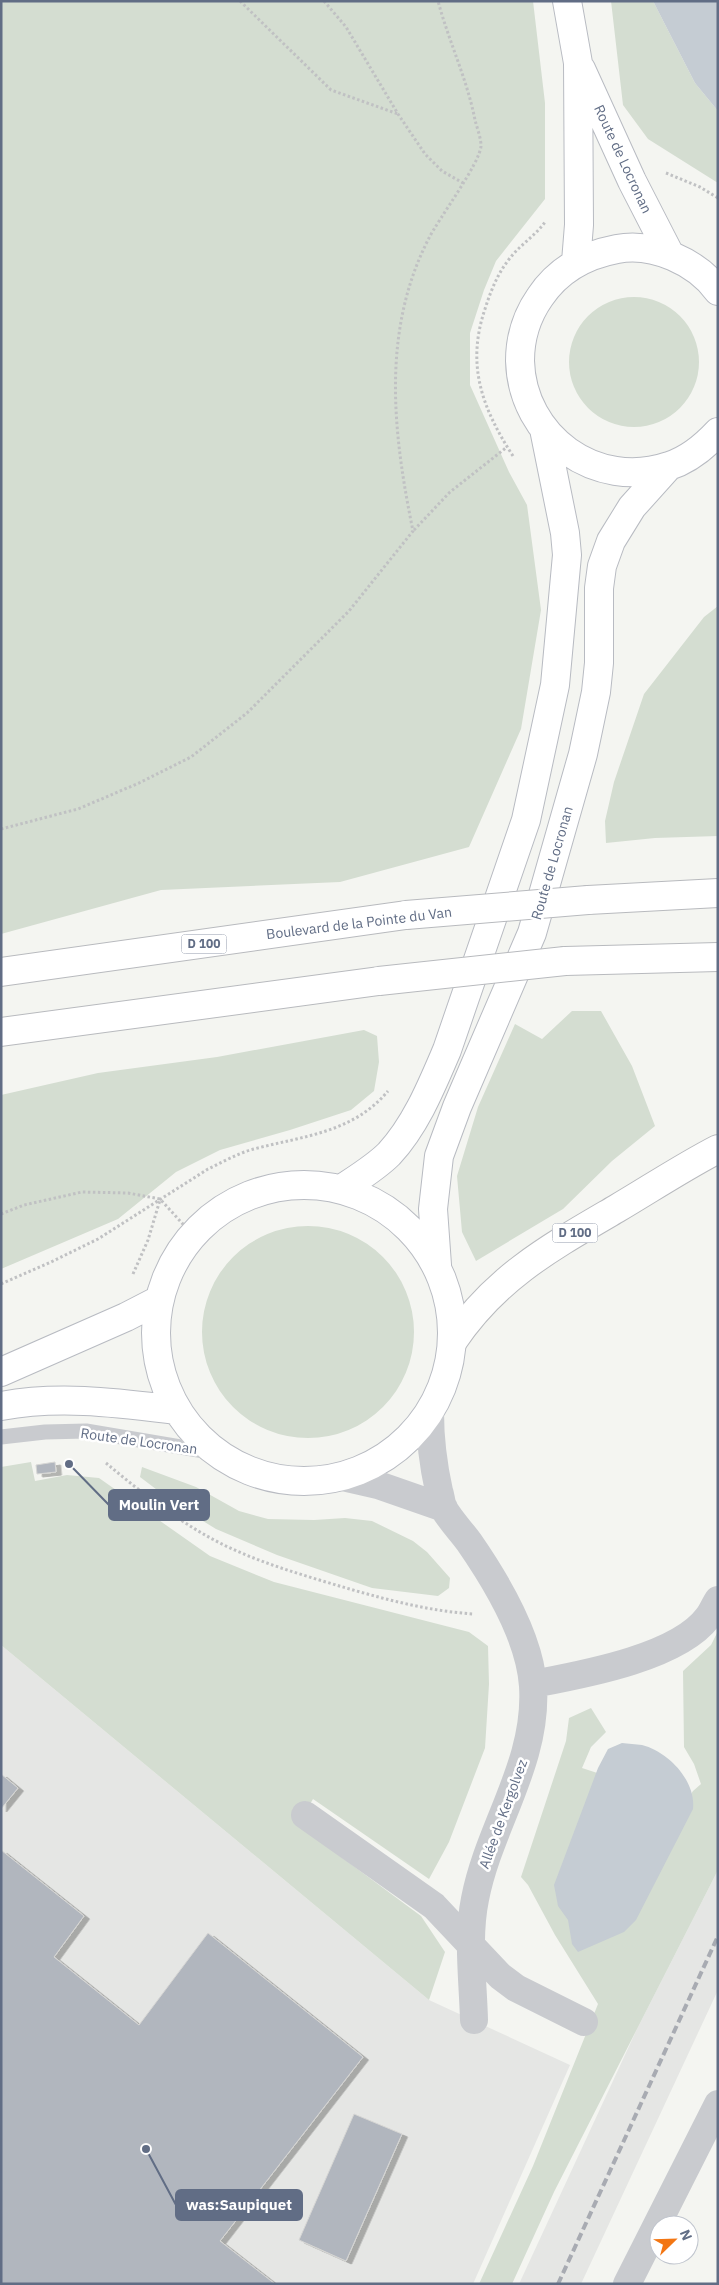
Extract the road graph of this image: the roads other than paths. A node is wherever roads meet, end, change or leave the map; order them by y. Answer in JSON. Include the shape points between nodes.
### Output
{"nodes":[{"id":1,"x":567,"y":1,"type":"edge"},
{"id":2,"x":578,"y":63,"type":"junction"},
{"id":3,"x":670,"y":255,"type":"junction"},
{"id":4,"x":576,"y":262,"type":"junction"},
{"id":5,"x":716,"y":285,"type":"edge"},
{"id":6,"x":544,"y":429,"type":"junction"},
{"id":7,"x":718,"y":432,"type":"edge"},
{"id":8,"x":668,"y":467,"type":"junction"},
{"id":9,"x":718,"y":893,"type":"edge"},
{"id":10,"x":718,"y":957,"type":"edge"},
{"id":11,"x":1,"y":972,"type":"edge"},
{"id":12,"x":1,"y":1032,"type":"edge"},
{"id":13,"x":718,"y":1149,"type":"edge"},
{"id":14,"x":343,"y":1188,"type":"junction"},
{"id":15,"x":437,"y":1265,"type":"junction"},
{"id":16,"x":159,"y":1300,"type":"junction"},
{"id":17,"x":453,"y":1341,"type":"junction"},
{"id":18,"x":1,"y":1372,"type":"edge"},
{"id":19,"x":1,"y":1406,"type":"edge"},
{"id":20,"x":177,"y":1410,"type":"junction"},
{"id":21,"x":430,"y":1412,"type":"junction"},
{"id":22,"x":1,"y":1437,"type":"edge"},
{"id":23,"x":216,"y":1453,"type":"junction"},
{"id":24,"x":343,"y":1477,"type":"junction"},
{"id":25,"x":444,"y":1508,"type":"junction"},
{"id":26,"x":718,"y":1600,"type":"edge"},
{"id":27,"x":533,"y":1684,"type":"junction"},
{"id":28,"x":305,"y":1815,"type":"dead end"},
{"id":29,"x":472,"y":1944,"type":"junction"},
{"id":30,"x":474,"y":2020,"type":"dead end"},
{"id":31,"x":584,"y":2022,"type":"dead end"},
{"id":32,"x":718,"y":2104,"type":"edge"},
{"id":33,"x":627,"y":2284,"type":"edge"}],
"edges":[{"from":1,"to":2,"type":"main road","name":"Route de Locronan"},
{"from":2,"to":3,"type":"main road","name":"Route de Locronan"},
{"from":2,"to":4,"type":"main road","name":"Route de Locronan","via":[[579,225]]},
{"from":3,"to":4,"type":"main road","via":[[622,248],[599,252]]},
{"from":3,"to":5,"type":"main road","via":[[693,267]]},
{"from":4,"to":6,"type":"main road","via":[[544,290],[530,312],[520,344],[521,378],[531,411]]},
{"from":6,"to":8,"type":"main road","via":[[549,437],[576,458],[606,470],[637,473]]},
{"from":6,"to":14,"type":"main road","via":[[566,533],[567,555],[555,685],[526,820],[447,1050],[424,1100],[389,1154]]},
{"from":7,"to":8,"type":"main road","via":[[688,458]]},
{"from":8,"to":15,"type":"main road","name":"Route de Locronan","via":[[632,507],[611,541],[602,566],[599,663],[583,754],[532,932],[439,1156],[433,1209]]},
{"from":9,"to":11,"type":"main road","name":"Boulevard de la Pointe du Van","number":"D 100","bridge":true,"via":[[406,915]]},
{"from":10,"to":12,"type":"main road","bridge":true,"via":[[565,961],[379,981]]},
{"from":13,"to":17,"type":"main road","number":"D 100","via":[[539,1256],[489,1295]]},
{"from":14,"to":15,"type":"main road","via":[[381,1205],[413,1231]]},
{"from":14,"to":16,"type":"main road","via":[[302,1183],[261,1190],[224,1207],[192,1234],[177,1254]]},
{"from":15,"to":17,"type":"main road","via":[[450,1302]]},
{"from":16,"to":18,"type":"main road"},
{"from":16,"to":20,"type":"main road","via":[[155,1337],[162,1375]]},
{"from":17,"to":21,"type":"main road","via":[[442,1390]]},
{"from":19,"to":20,"type":"main road","via":[[47,1400],[84,1400]]},
{"from":20,"to":23,"type":"main road"},
{"from":21,"to":24,"type":"main road","via":[[407,1441],[377,1463]]},
{"from":21,"to":25,"type":"street","name":"Allée de Kergolvez","via":[[430,1448]]},
{"from":22,"to":23,"type":"lane","name":"Route de Locronan","via":[[86,1431]]},
{"from":23,"to":24,"type":"main road","via":[[245,1470],[277,1479],[310,1482]]},
{"from":24,"to":25,"type":"street","via":[[378,1485]]},
{"from":25,"to":27,"type":"street","name":"Allée de Kergolvez","via":[[484,1565],[508,1609],[519,1632]]},
{"from":26,"to":27,"type":"street","via":[[708,1618],[688,1635],[651,1654],[601,1670]]},
{"from":27,"to":29,"type":"street","name":"Allée de Kergolvez","via":[[525,1754],[482,1872],[474,1901]]},
{"from":28,"to":29,"type":"street","via":[[434,1906]]},
{"from":29,"to":30,"type":"street","name":"Allée de Kergolvez"},
{"from":29,"to":31,"type":"street","via":[[486,1964],[516,1988]]},
{"from":32,"to":33,"type":"street"}]}
